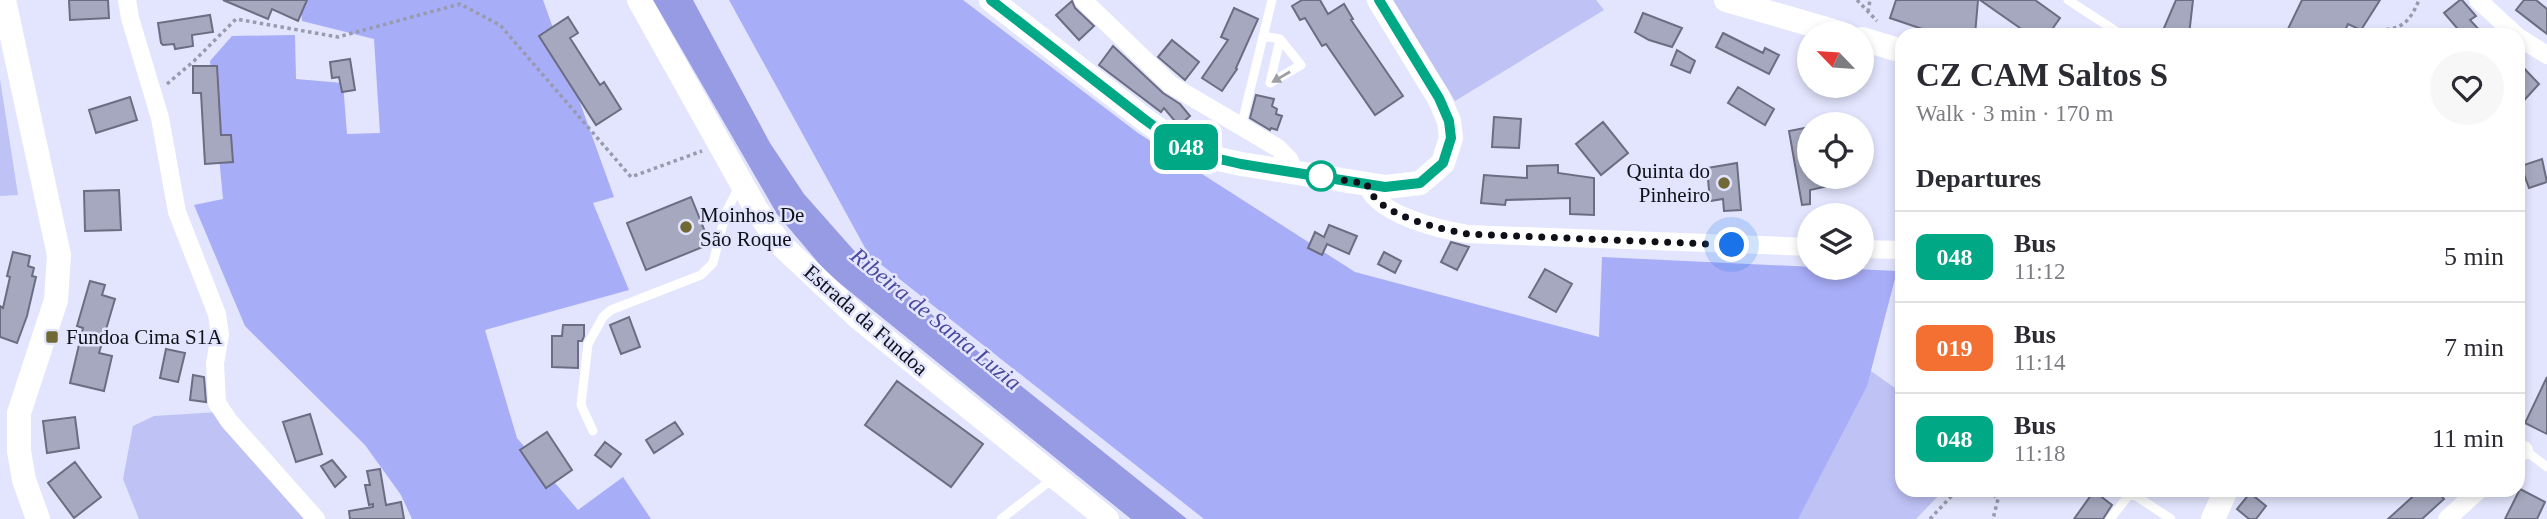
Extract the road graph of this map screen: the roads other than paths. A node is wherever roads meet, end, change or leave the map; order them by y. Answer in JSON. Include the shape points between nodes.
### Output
{"nodes":[{"id":1,"x":4,"y":0,"type":"edge"},
{"id":2,"x":127,"y":0,"type":"edge"},
{"id":3,"x":639,"y":0,"type":"edge"},
{"id":4,"x":991,"y":0,"type":"edge"},
{"id":5,"x":1083,"y":0,"type":"edge"},
{"id":6,"x":1272,"y":0,"type":"edge"},
{"id":7,"x":1379,"y":0,"type":"edge"},
{"id":8,"x":1726,"y":0,"type":"edge"},
{"id":9,"x":2068,"y":0,"type":"edge"},
{"id":10,"x":2478,"y":0,"type":"edge"},
{"id":11,"x":1771,"y":7,"type":"edge"},
{"id":12,"x":1808,"y":21,"type":"edge"},
{"id":13,"x":2111,"y":28,"type":"edge"},
{"id":14,"x":2508,"y":28,"type":"edge"},
{"id":15,"x":1263,"y":36,"type":"junction"},
{"id":16,"x":1280,"y":39,"type":"junction"},
{"id":17,"x":2525,"y":41,"type":"edge"},
{"id":18,"x":1874,"y":43,"type":"edge"},
{"id":19,"x":1895,"y":49,"type":"edge"},
{"id":20,"x":2547,"y":55,"type":"edge"},
{"id":21,"x":1241,"y":127,"type":"junction"},
{"id":22,"x":1295,"y":172,"type":"junction"},
{"id":23,"x":741,"y":182,"type":"junction"},
{"id":24,"x":1367,"y":184,"type":"junction"},
{"id":25,"x":1797,"y":247,"type":"edge"},
{"id":26,"x":1874,"y":249,"type":"edge"},
{"id":27,"x":1895,"y":250,"type":"edge"},
{"id":28,"x":593,"y":430,"type":"dead end"},
{"id":29,"x":2525,"y":453,"type":"edge"},
{"id":30,"x":2547,"y":467,"type":"edge"},
{"id":31,"x":1055,"y":477,"type":"junction"},
{"id":32,"x":2127,"y":497,"type":"edge"},
{"id":33,"x":2138,"y":497,"type":"edge"},
{"id":34,"x":2223,"y":497,"type":"edge"},
{"id":35,"x":2471,"y":497,"type":"edge"},
{"id":36,"x":38,"y":519,"type":"edge"},
{"id":37,"x":316,"y":519,"type":"edge"},
{"id":38,"x":1000,"y":519,"type":"edge"},
{"id":39,"x":1107,"y":519,"type":"edge"},
{"id":40,"x":2110,"y":519,"type":"edge"},
{"id":41,"x":2171,"y":519,"type":"edge"},
{"id":42,"x":2213,"y":519,"type":"edge"},
{"id":43,"x":2447,"y":519,"type":"edge"}],
"edges":[{"from":1,"to":36,"type":"main road","via":[[59,255],[56,300],[19,413],[22,470]]},
{"from":2,"to":37,"type":"street","via":[[154,94],[177,212],[217,314],[217,403]]},
{"from":3,"to":23,"type":"main road","name":"Estrada da Fundoa"},
{"from":4,"to":22,"type":"main road","via":[[1177,143],[1202,155]]},
{"from":5,"to":21,"type":"street","via":[[1171,85]]},
{"from":6,"to":15,"type":"lane"},
{"from":7,"to":24,"type":"main road","via":[[1439,98],[1451,138],[1443,163],[1420,183]]},
{"from":8,"to":11,"type":"main road"},
{"from":9,"to":13,"type":"lane"},
{"from":10,"to":14,"type":"street"},
{"from":11,"to":12,"type":"main road"},
{"from":15,"to":16,"type":"lane"},
{"from":15,"to":21,"type":"lane"},
{"from":16,"to":16,"type":"lane","one_way":true,"via":[[1301,65],[1270,83],[1278,50]]},
{"from":17,"to":20,"type":"street"},
{"from":18,"to":19,"type":"main road"},
{"from":21,"to":22,"type":"street","via":[[1278,148]]},
{"from":22,"to":24,"type":"main road"},
{"from":23,"to":28,"type":"lane","via":[[726,212],[708,270],[611,310],[594,330],[588,344],[581,405]]},
{"from":23,"to":31,"type":"main road","name":"Estrada da Fundoa","via":[[780,244],[814,278]]},
{"from":24,"to":25,"type":"street","via":[[1373,197],[1417,222],[1468,234]]},
{"from":26,"to":27,"type":"street"},
{"from":29,"to":30,"type":"lane"},
{"from":31,"to":38,"type":"lane"},
{"from":31,"to":39,"type":"main road","name":"Estrada da Fundoa"},
{"from":32,"to":40,"type":"lane"},
{"from":33,"to":41,"type":"lane"},
{"from":34,"to":42,"type":"main road"},
{"from":35,"to":43,"type":"street"}]}
